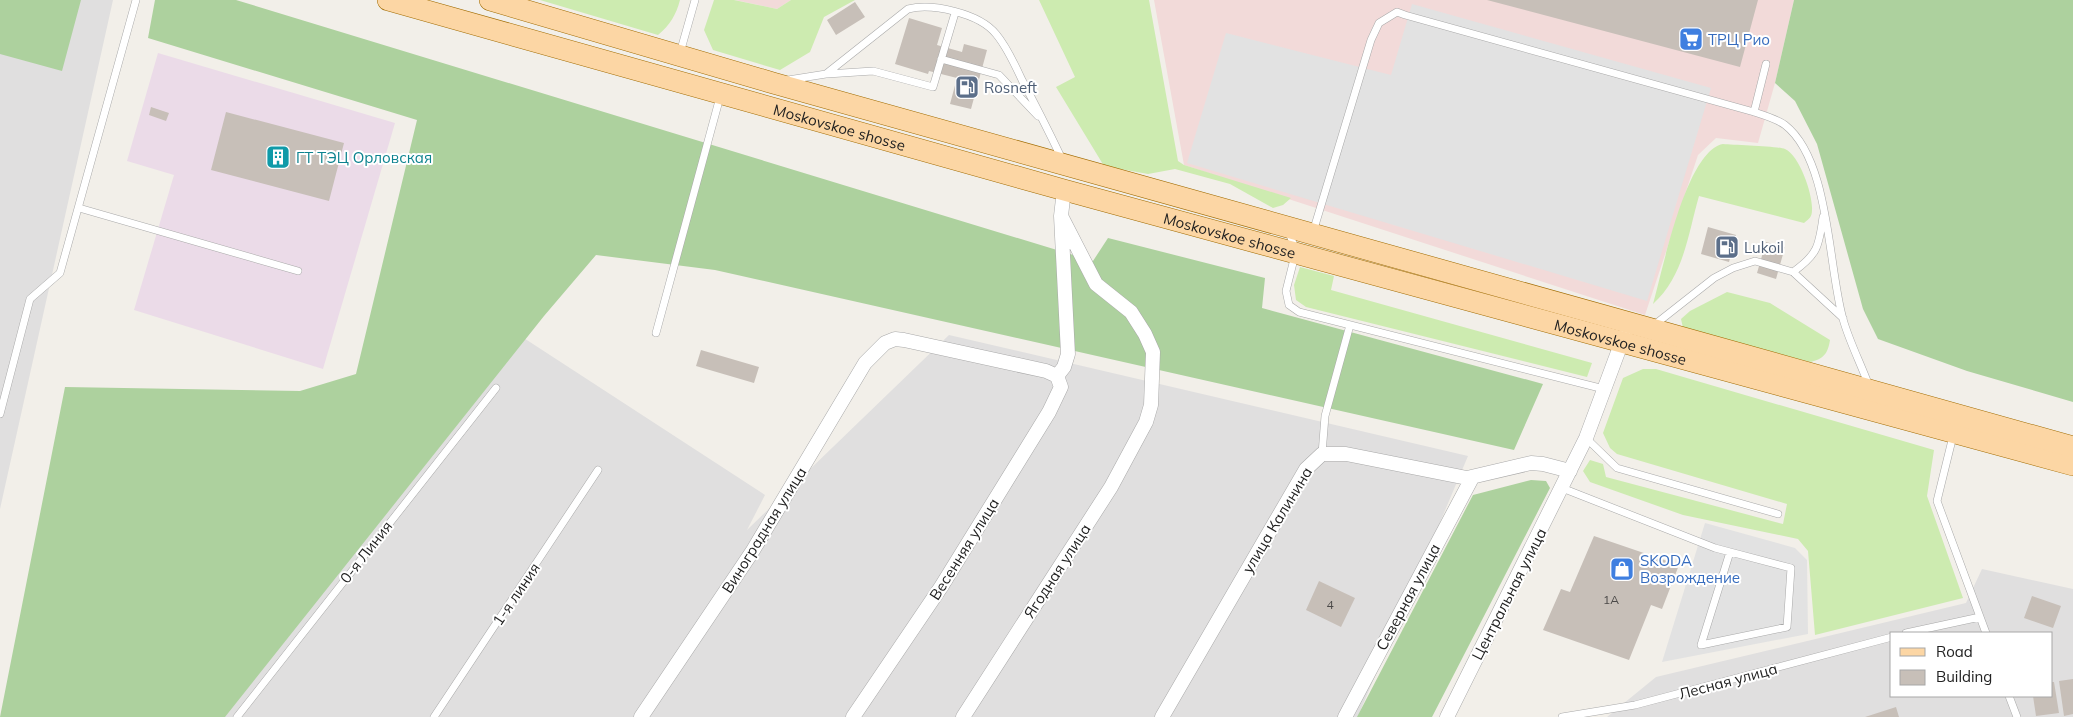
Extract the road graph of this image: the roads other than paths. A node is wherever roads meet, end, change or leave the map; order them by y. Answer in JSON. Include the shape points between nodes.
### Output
{"nodes":[{"id":1,"x":136,"y":0,"type":"edge"},
{"id":2,"x":388,"y":0,"type":"edge"},
{"id":3,"x":490,"y":0,"type":"edge"},
{"id":4,"x":695,"y":0,"type":"edge"},
{"id":5,"x":955,"y":13,"type":"junction"},
{"id":6,"x":679,"y":56,"type":"junction"},
{"id":7,"x":941,"y":59,"type":"junction"},
{"id":8,"x":1766,"y":64,"type":"dead end"},
{"id":9,"x":826,"y":74,"type":"junction"},
{"id":10,"x":773,"y":83,"type":"junction"},
{"id":11,"x":721,"y":93,"type":"junction"},
{"id":12,"x":1754,"y":112,"type":"junction"},
{"id":13,"x":1044,"y":122,"type":"junction"},
{"id":14,"x":1064,"y":163,"type":"junction"},
{"id":15,"x":1064,"y":190,"type":"junction"},
{"id":16,"x":79,"y":208,"type":"junction"},
{"id":17,"x":1824,"y":209,"type":"junction"},
{"id":18,"x":1061,"y":216,"type":"junction"},
{"id":19,"x":1307,"y":246,"type":"junction"},
{"id":20,"x":298,"y":271,"type":"dead end"},
{"id":21,"x":1793,"y":272,"type":"junction"},
{"id":22,"x":1843,"y":318,"type":"junction"},
{"id":23,"x":1350,"y":325,"type":"junction"},
{"id":24,"x":1649,"y":329,"type":"junction"},
{"id":25,"x":656,"y":333,"type":"dead end"},
{"id":26,"x":1624,"y":333,"type":"junction"},
{"id":27,"x":1057,"y":376,"type":"junction"},
{"id":28,"x":496,"y":388,"type":"dead end"},
{"id":29,"x":1870,"y":388,"type":"junction"},
{"id":30,"x":1604,"y":389,"type":"junction"},
{"id":31,"x":0,"y":414,"type":"edge"},
{"id":32,"x":1954,"y":433,"type":"junction"},
{"id":33,"x":1586,"y":438,"type":"junction"},
{"id":34,"x":2073,"y":447,"type":"edge"},
{"id":35,"x":1322,"y":454,"type":"junction"},
{"id":36,"x":2073,"y":466,"type":"edge"},
{"id":37,"x":598,"y":470,"type":"dead end"},
{"id":38,"x":1570,"y":471,"type":"junction"},
{"id":39,"x":1469,"y":478,"type":"junction"},
{"id":40,"x":1562,"y":488,"type":"junction"},
{"id":41,"x":1778,"y":514,"type":"dead end"},
{"id":42,"x":1730,"y":552,"type":"junction"},
{"id":43,"x":1980,"y":617,"type":"junction"},
{"id":44,"x":1911,"y":632,"type":"edge"},
{"id":45,"x":1986,"y":632,"type":"edge"},
{"id":46,"x":1890,"y":638,"type":"edge"},
{"id":47,"x":2010,"y":697,"type":"edge"},
{"id":48,"x":237,"y":717,"type":"edge"},
{"id":49,"x":434,"y":717,"type":"edge"},
{"id":50,"x":642,"y":717,"type":"edge"},
{"id":51,"x":853,"y":717,"type":"edge"},
{"id":52,"x":963,"y":717,"type":"edge"},
{"id":53,"x":1162,"y":717,"type":"edge"},
{"id":54,"x":1345,"y":717,"type":"edge"},
{"id":55,"x":1447,"y":717,"type":"edge"},
{"id":56,"x":1562,"y":717,"type":"edge"},
{"id":57,"x":2017,"y":717,"type":"edge"}],
"edges":[{"from":1,"to":16,"type":"lane"},
{"from":2,"to":11,"type":"main road","name":"Moskovskoe shosse"},
{"from":3,"to":6,"type":"main road","name":"Moskovskoe shosse"},
{"from":4,"to":6,"type":"lane"},
{"from":5,"to":7,"type":"lane"},
{"from":5,"to":9,"type":"lane","via":[[921,6],[908,9]]},
{"from":5,"to":13,"type":"lane","via":[[977,19],[996,33]]},
{"from":6,"to":10,"type":"main road","name":"Moskovskoe shosse"},
{"from":7,"to":9,"type":"lane","via":[[933,87],[873,71]]},
{"from":7,"to":13,"type":"lane","via":[[999,76]]},
{"from":8,"to":12,"type":"lane"},
{"from":9,"to":10,"type":"lane"},
{"from":10,"to":14,"type":"main road","name":"Moskovskoe shosse"},
{"from":11,"to":15,"type":"main road","name":"Moskovskoe shosse"},
{"from":11,"to":25,"type":"lane"},
{"from":12,"to":17,"type":"lane","via":[[1785,124],[1802,144]]},
{"from":12,"to":19,"type":"lane","via":[[1397,12],[1379,23],[1371,40]]},
{"from":13,"to":14,"type":"lane"},
{"from":14,"to":19,"type":"main road","name":"Moskovskoe shosse","via":[[1286,226]]},
{"from":15,"to":18,"type":"street"},
{"from":15,"to":19,"type":"main road","name":"Moskovskoe shosse"},
{"from":16,"to":20,"type":"lane"},
{"from":16,"to":31,"type":"lane","via":[[60,273],[30,299]]},
{"from":17,"to":21,"type":"lane","via":[[1821,237],[1813,257]]},
{"from":17,"to":22,"type":"lane"},
{"from":18,"to":27,"type":"street","via":[[1068,354]]},
{"from":18,"to":52,"type":"street","name":"Ягодная улица","via":[[1096,284],[1131,312],[1145,334],[1153,352],[1152,405],[1110,487]]},
{"from":19,"to":23,"type":"lane","via":[[1286,291],[1289,304],[1299,312]]},
{"from":19,"to":26,"type":"main road","name":"Moskovskoe shosse"},
{"from":21,"to":22,"type":"lane"},
{"from":21,"to":24,"type":"lane","via":[[1755,261],[1733,268],[1714,278]]},
{"from":22,"to":29,"type":"lane"},
{"from":23,"to":30,"type":"lane"},
{"from":23,"to":35,"type":"lane","via":[[1325,416]]},
{"from":24,"to":26,"type":"main road","name":"Moskovskoe shosse"},
{"from":24,"to":29,"type":"main road","name":"Moskovskoe shosse"},
{"from":26,"to":30,"type":"street","name":"Центральная улица"},
{"from":26,"to":32,"type":"main road","name":"Moskovskoe shosse"},
{"from":27,"to":50,"type":"street","name":"Виноградная улица","via":[[904,340],[884,343],[865,363],[752,552]]},
{"from":27,"to":51,"type":"street","name":"Весенняя улица","via":[[1061,387],[1049,412],[941,587]]},
{"from":28,"to":48,"type":"lane","name":"0-я Линия"},
{"from":29,"to":34,"type":"main road","name":"Moskovskoe shosse"},
{"from":30,"to":33,"type":"street","name":"Центральная улица"},
{"from":32,"to":36,"type":"main road","name":"Moskovskoe shosse"},
{"from":32,"to":43,"type":"lane","via":[[1936,501]]},
{"from":33,"to":38,"type":"street","name":"Центральная улица"},
{"from":33,"to":41,"type":"lane","via":[[1617,468]]},
{"from":35,"to":39,"type":"street","name":"улица Калинина","via":[[1346,454]]},
{"from":35,"to":53,"type":"street","name":"улица Калинина","via":[[1306,469]]},
{"from":37,"to":49,"type":"lane","name":"1-я линия"},
{"from":38,"to":39,"type":"street","via":[[1531,463]]},
{"from":38,"to":40,"type":"street","name":"Центральная улица"},
{"from":39,"to":54,"type":"street","name":"Северная улица"},
{"from":40,"to":42,"type":"lane"},
{"from":40,"to":55,"type":"street","name":"Центральная улица"},
{"from":42,"to":42,"type":"lane","via":[[1791,568],[1788,627],[1701,645]]},
{"from":43,"to":44,"type":"lane"},
{"from":43,"to":45,"type":"lane"},
{"from":46,"to":56,"type":"lane","name":"Лесная улица","via":[[1635,705]]},
{"from":47,"to":57,"type":"lane"}]}
